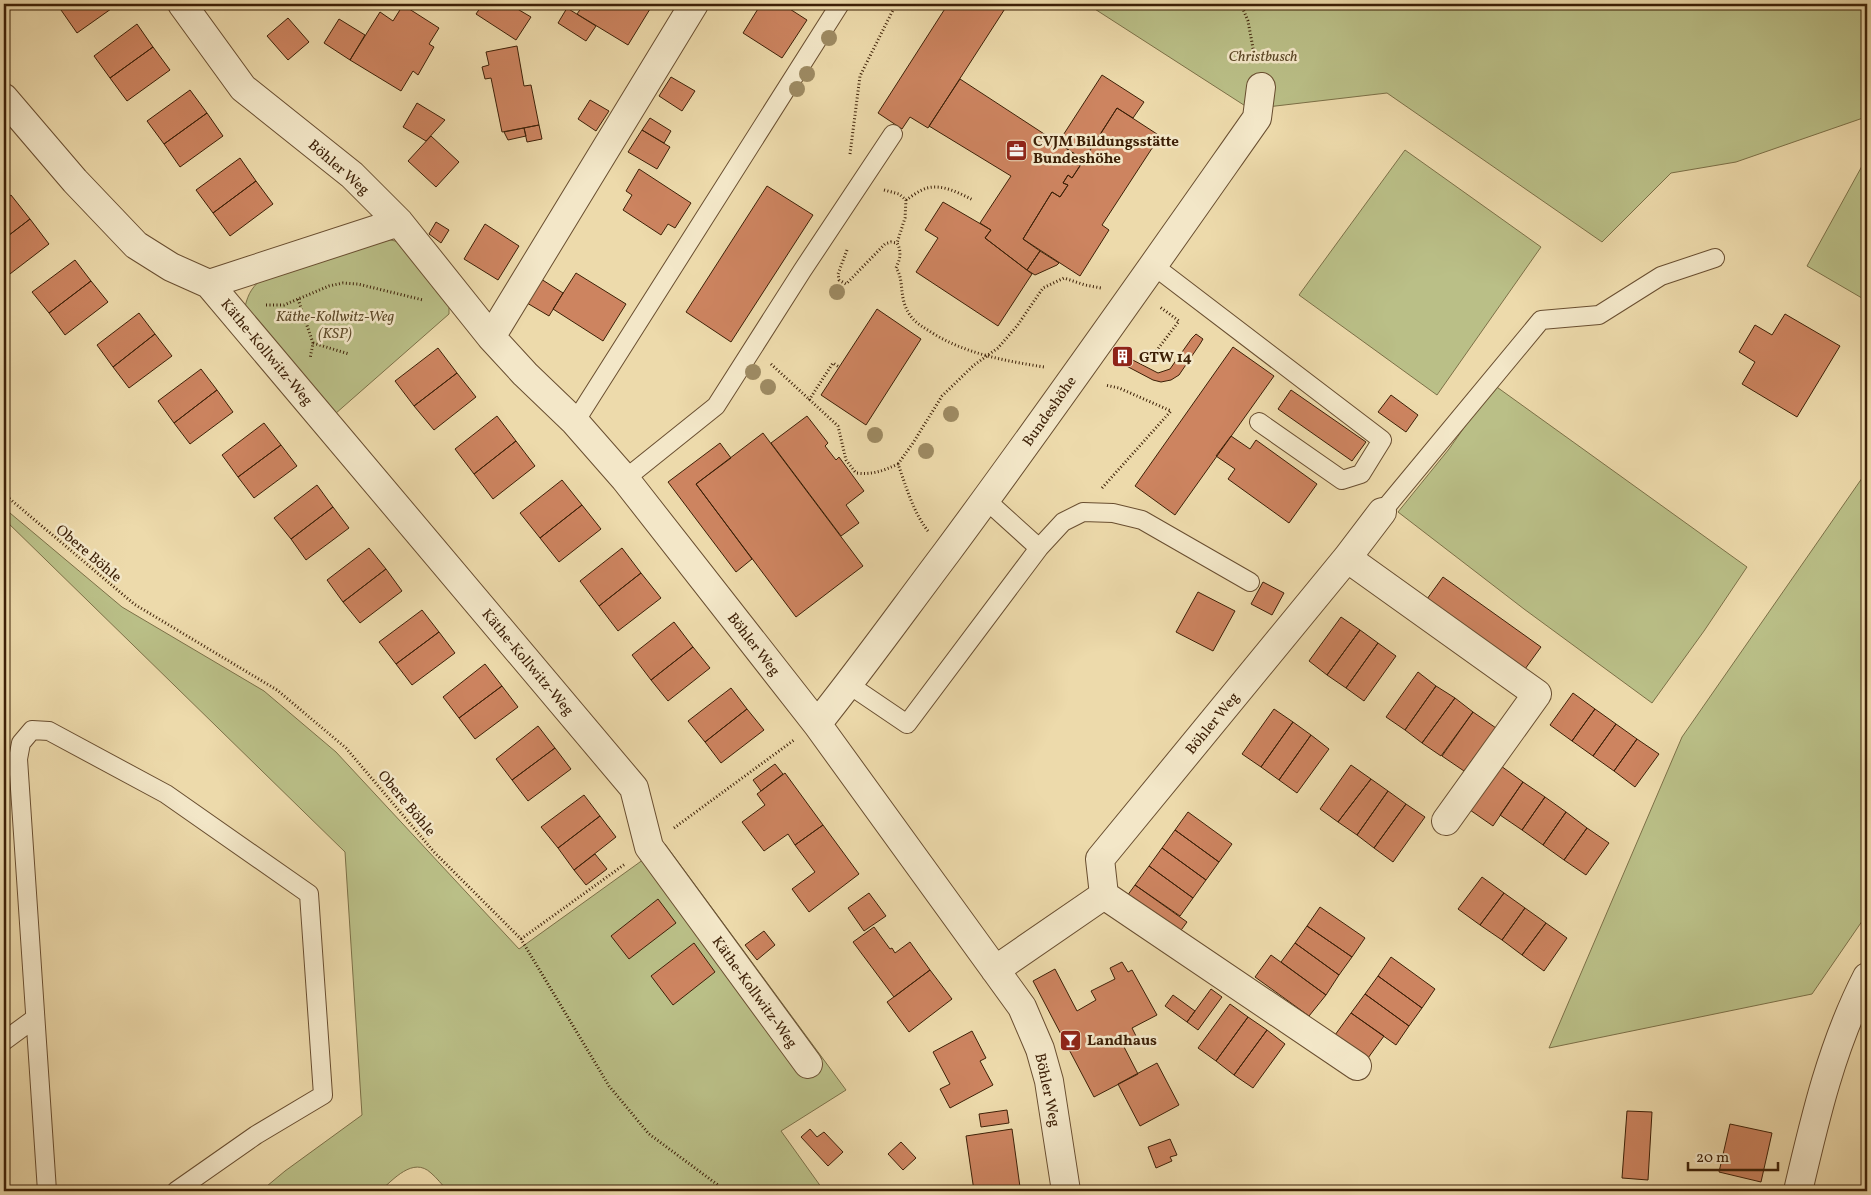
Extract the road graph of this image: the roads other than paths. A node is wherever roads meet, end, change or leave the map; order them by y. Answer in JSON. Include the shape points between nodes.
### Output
{"nodes":[{"id":1,"x":182,"y":4,"type":"edge"},
{"id":2,"x":694,"y":4,"type":"edge"},
{"id":3,"x":840,"y":4,"type":"edge"},
{"id":4,"x":1261,"y":87,"type":"road end"},
{"id":5,"x":4,"y":98,"type":"edge"},
{"id":6,"x":893,"y":134,"type":"dead end"},
{"id":7,"x":399,"y":222,"type":"junction"},
{"id":8,"x":1715,"y":258,"type":"dead end"},
{"id":9,"x":1154,"y":266,"type":"junction"},
{"id":10,"x":209,"y":284,"type":"junction"},
{"id":11,"x":491,"y":337,"type":"junction"},
{"id":12,"x":575,"y":422,"type":"junction"},
{"id":13,"x":1259,"y":422,"type":"dead end"},
{"id":14,"x":625,"y":478,"type":"junction"},
{"id":15,"x":986,"y":500,"type":"junction"},
{"id":16,"x":1382,"y":512,"type":"joint"},
{"id":17,"x":1039,"y":548,"type":"junction"},
{"id":18,"x":1346,"y":558,"type":"junction"},
{"id":19,"x":1250,"y":582,"type":"dead end"},
{"id":20,"x":848,"y":684,"type":"junction"},
{"id":21,"x":817,"y":724,"type":"junction"},
{"id":22,"x":1446,"y":821,"type":"dead end"},
{"id":23,"x":1104,"y":895,"type":"junction"},
{"id":24,"x":995,"y":970,"type":"junction"},
{"id":25,"x":1867,"y":977,"type":"edge"},
{"id":26,"x":34,"y":1019,"type":"junction"},
{"id":27,"x":4,"y":1041,"type":"edge"},
{"id":28,"x":808,"y":1064,"type":"dead end"},
{"id":29,"x":1357,"y":1066,"type":"dead end"},
{"id":30,"x":47,"y":1191,"type":"edge"},
{"id":31,"x":176,"y":1191,"type":"edge"},
{"id":32,"x":1066,"y":1191,"type":"edge"},
{"id":33,"x":1798,"y":1191,"type":"edge"}],
"edges":[{"from":1,"to":7,"type":"street","name":"Böhler Weg","via":[[243,88],[352,175]]},
{"from":2,"to":11,"type":"street"},
{"from":3,"to":12,"type":"lane"},
{"from":4,"to":9,"type":"street","name":"Bundeshöhe","via":[[1257,118]]},
{"from":5,"to":10,"type":"street","name":"Käthe-Kollwitz-Weg","via":[[75,181],[136,245],[171,267]]},
{"from":6,"to":14,"type":"lane","via":[[716,406]]},
{"from":7,"to":10,"type":"street","name":"Käthe-Kollwitz-Weg"},
{"from":7,"to":11,"type":"street","name":"Böhler Weg"},
{"from":8,"to":16,"type":"lane","via":[[1660,276],[1599,315],[1542,320]]},
{"from":9,"to":13,"type":"lane","via":[[1382,440],[1361,474],[1342,480]]},
{"from":9,"to":15,"type":"street","name":"Bundeshöhe"},
{"from":10,"to":28,"type":"street","name":"Käthe-Kollwitz-Weg","via":[[634,788],[649,847]]},
{"from":11,"to":12,"type":"street","name":"Böhler Weg"},
{"from":12,"to":14,"type":"street","name":"Böhler Weg"},
{"from":14,"to":21,"type":"street","name":"Böhler Weg"},
{"from":15,"to":17,"type":"lane"},
{"from":15,"to":20,"type":"street","name":"Bundeshöhe"},
{"from":16,"to":18,"type":"street","name":"Böhler Weg"},
{"from":17,"to":19,"type":"lane","via":[[1063,522],[1083,512],[1113,513],[1142,520]]},
{"from":17,"to":20,"type":"lane","via":[[907,724]]},
{"from":18,"to":22,"type":"street","via":[[1538,694]]},
{"from":18,"to":23,"type":"street","name":"Böhler Weg","via":[[1100,859]]},
{"from":20,"to":21,"type":"street","name":"Bundeshöhe"},
{"from":21,"to":24,"type":"street","name":"Böhler Weg"},
{"from":23,"to":24,"type":"street"},
{"from":23,"to":29,"type":"street"},
{"from":24,"to":32,"type":"street","name":"Böhler Weg","via":[[1022,1007],[1040,1048],[1049,1081]]},
{"from":25,"to":33,"type":"street","via":[[1832,1058]]},
{"from":26,"to":27,"type":"lane"},
{"from":26,"to":30,"type":"lane"},
{"from":26,"to":31,"type":"lane","via":[[18,759],[21,743],[32,730],[49,731],[166,794],[310,894],[323,1095],[256,1135]]}]}
